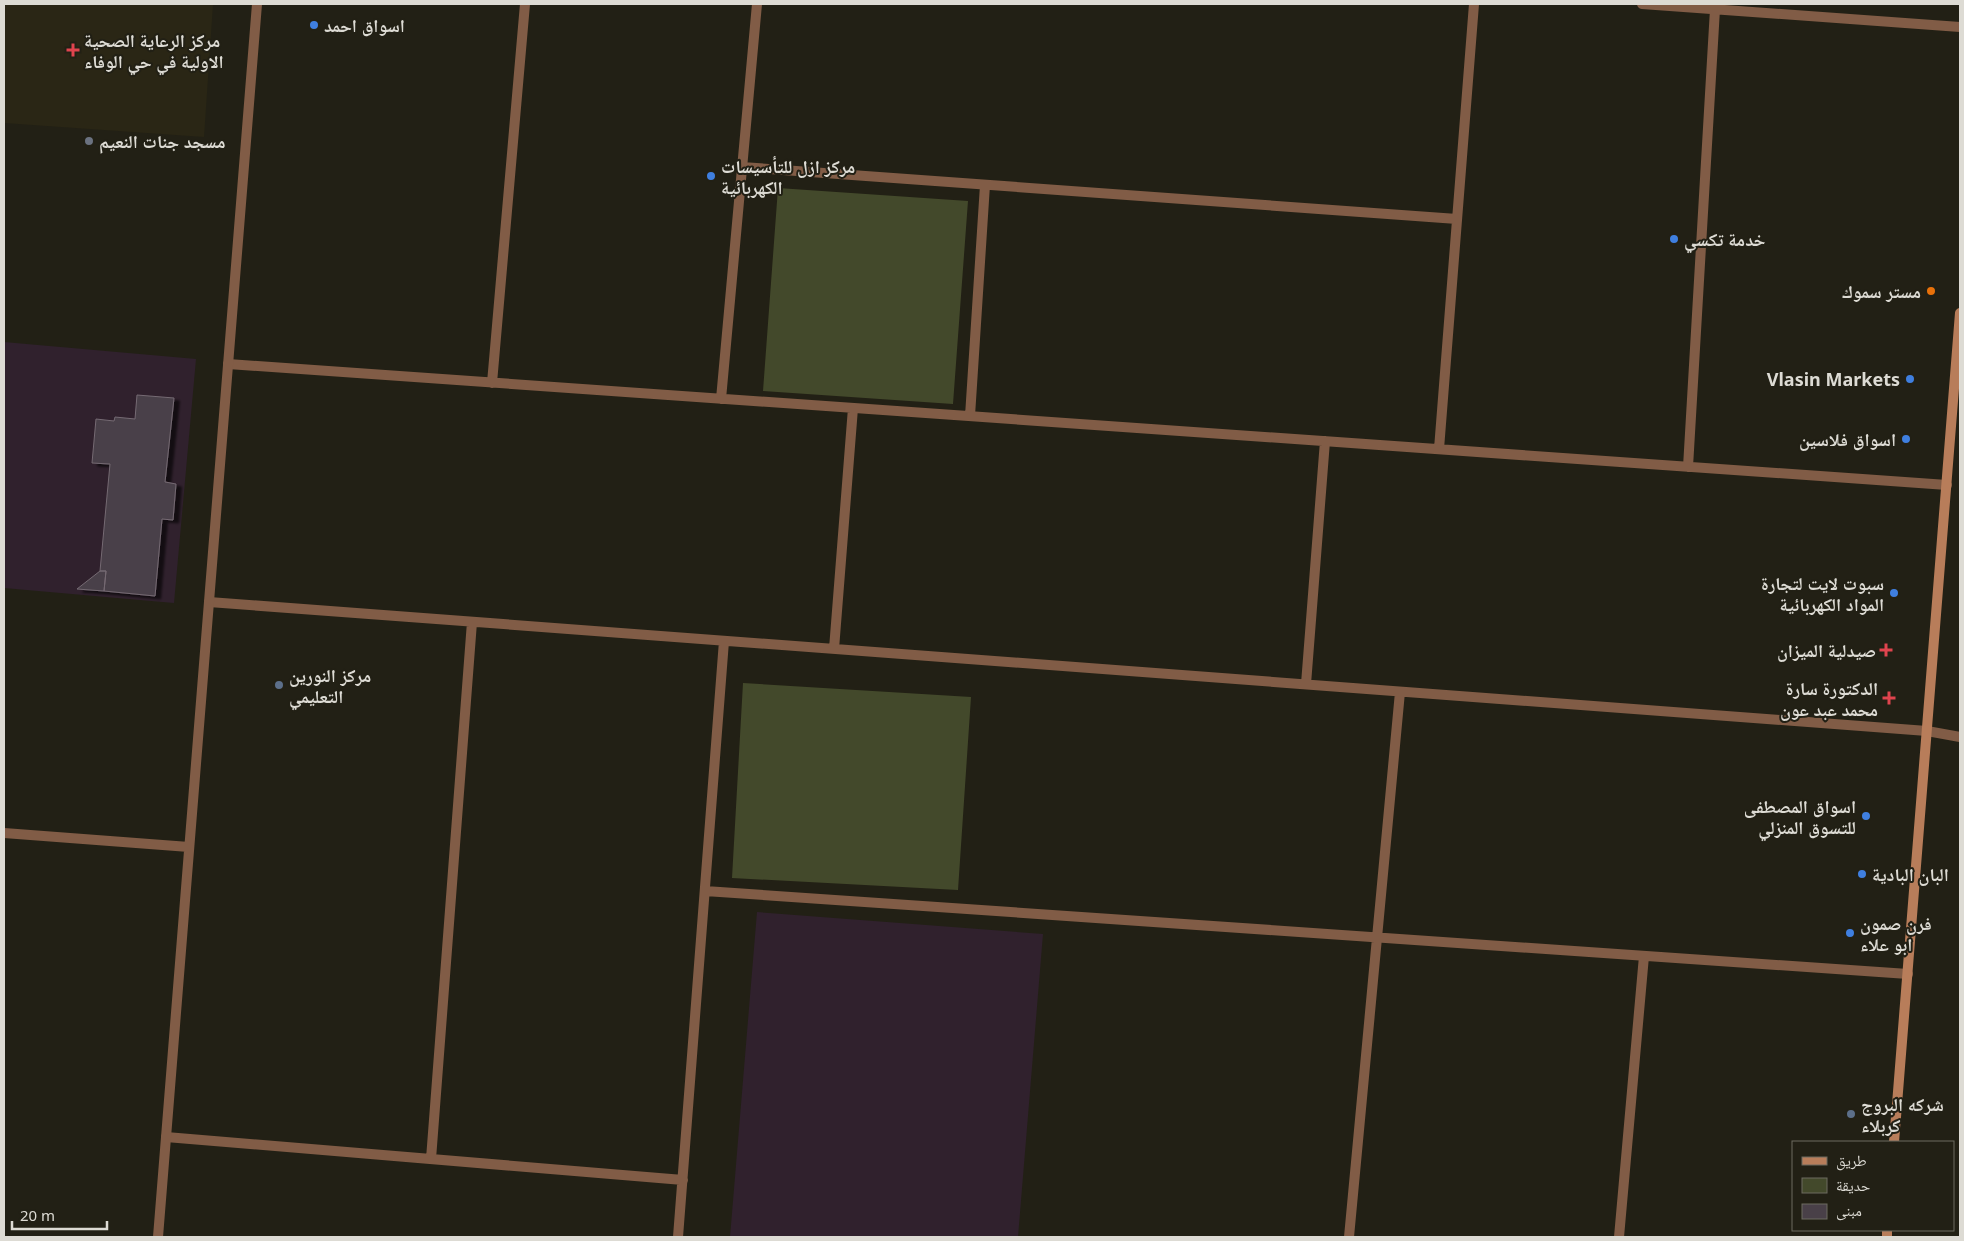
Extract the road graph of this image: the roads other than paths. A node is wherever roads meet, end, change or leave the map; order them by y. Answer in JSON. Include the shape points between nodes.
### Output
{"nodes":[{"id":1,"x":257,"y":4,"type":"edge"},
{"id":2,"x":525,"y":4,"type":"edge"},
{"id":3,"x":757,"y":4,"type":"edge"},
{"id":4,"x":1474,"y":4,"type":"edge"},
{"id":5,"x":1642,"y":4,"type":"edge"},
{"id":6,"x":1715,"y":9,"type":"junction"},
{"id":7,"x":1960,"y":28,"type":"edge"},
{"id":8,"x":742,"y":167,"type":"junction"},
{"id":9,"x":986,"y":185,"type":"junction"},
{"id":10,"x":1457,"y":219,"type":"junction"},
{"id":11,"x":1960,"y":313,"type":"edge"},
{"id":12,"x":228,"y":364,"type":"junction"},
{"id":13,"x":492,"y":383,"type":"junction"},
{"id":14,"x":721,"y":398,"type":"junction"},
{"id":15,"x":853,"y":408,"type":"junction"},
{"id":16,"x":970,"y":416,"type":"junction"},
{"id":17,"x":1325,"y":441,"type":"junction"},
{"id":18,"x":1439,"y":449,"type":"junction"},
{"id":19,"x":1688,"y":467,"type":"junction"},
{"id":20,"x":1947,"y":486,"type":"junction"},
{"id":21,"x":209,"y":602,"type":"junction"},
{"id":22,"x":472,"y":622,"type":"junction"},
{"id":23,"x":724,"y":641,"type":"junction"},
{"id":24,"x":834,"y":649,"type":"junction"},
{"id":25,"x":1306,"y":684,"type":"junction"},
{"id":26,"x":1400,"y":692,"type":"junction"},
{"id":27,"x":1927,"y":731,"type":"junction"},
{"id":28,"x":1960,"y":737,"type":"edge"},
{"id":29,"x":4,"y":833,"type":"edge"},
{"id":30,"x":189,"y":847,"type":"junction"},
{"id":31,"x":705,"y":891,"type":"junction"},
{"id":32,"x":1377,"y":937,"type":"junction"},
{"id":33,"x":1644,"y":956,"type":"junction"},
{"id":34,"x":1908,"y":974,"type":"junction"},
{"id":35,"x":166,"y":1138,"type":"junction"},
{"id":36,"x":1894,"y":1141,"type":"edge"},
{"id":37,"x":431,"y":1160,"type":"junction"},
{"id":38,"x":683,"y":1180,"type":"junction"},
{"id":39,"x":158,"y":1237,"type":"edge"},
{"id":40,"x":678,"y":1237,"type":"edge"},
{"id":41,"x":1350,"y":1237,"type":"edge"},
{"id":42,"x":1619,"y":1237,"type":"edge"}],
"edges":[{"from":1,"to":12,"type":"street"},
{"from":2,"to":13,"type":"street"},
{"from":3,"to":8,"type":"street"},
{"from":4,"to":10,"type":"street"},
{"from":5,"to":6,"type":"street"},
{"from":6,"to":7,"type":"street"},
{"from":6,"to":19,"type":"street"},
{"from":8,"to":9,"type":"street"},
{"from":8,"to":14,"type":"street"},
{"from":9,"to":10,"type":"street"},
{"from":9,"to":16,"type":"street"},
{"from":10,"to":18,"type":"street"},
{"from":11,"to":20,"type":"main road"},
{"from":12,"to":13,"type":"street"},
{"from":12,"to":21,"type":"street"},
{"from":13,"to":14,"type":"street"},
{"from":14,"to":15,"type":"street"},
{"from":15,"to":16,"type":"street"},
{"from":15,"to":24,"type":"street"},
{"from":16,"to":17,"type":"street"},
{"from":17,"to":18,"type":"street"},
{"from":17,"to":25,"type":"street"},
{"from":18,"to":19,"type":"street"},
{"from":19,"to":20,"type":"street"},
{"from":20,"to":27,"type":"main road"},
{"from":21,"to":22,"type":"street"},
{"from":21,"to":30,"type":"street"},
{"from":22,"to":23,"type":"street"},
{"from":22,"to":37,"type":"street"},
{"from":23,"to":24,"type":"street"},
{"from":23,"to":31,"type":"street"},
{"from":24,"to":25,"type":"street"},
{"from":25,"to":26,"type":"street"},
{"from":26,"to":27,"type":"street"},
{"from":26,"to":32,"type":"street"},
{"from":27,"to":28,"type":"street"},
{"from":27,"to":34,"type":"main road"},
{"from":29,"to":30,"type":"street"},
{"from":30,"to":35,"type":"street"},
{"from":31,"to":32,"type":"street"},
{"from":31,"to":38,"type":"street"},
{"from":32,"to":33,"type":"street"},
{"from":32,"to":41,"type":"street"},
{"from":33,"to":34,"type":"street"},
{"from":33,"to":42,"type":"street"},
{"from":34,"to":36,"type":"main road"},
{"from":35,"to":37,"type":"street"},
{"from":35,"to":39,"type":"street"},
{"from":37,"to":38,"type":"street"},
{"from":38,"to":40,"type":"street"}]}
